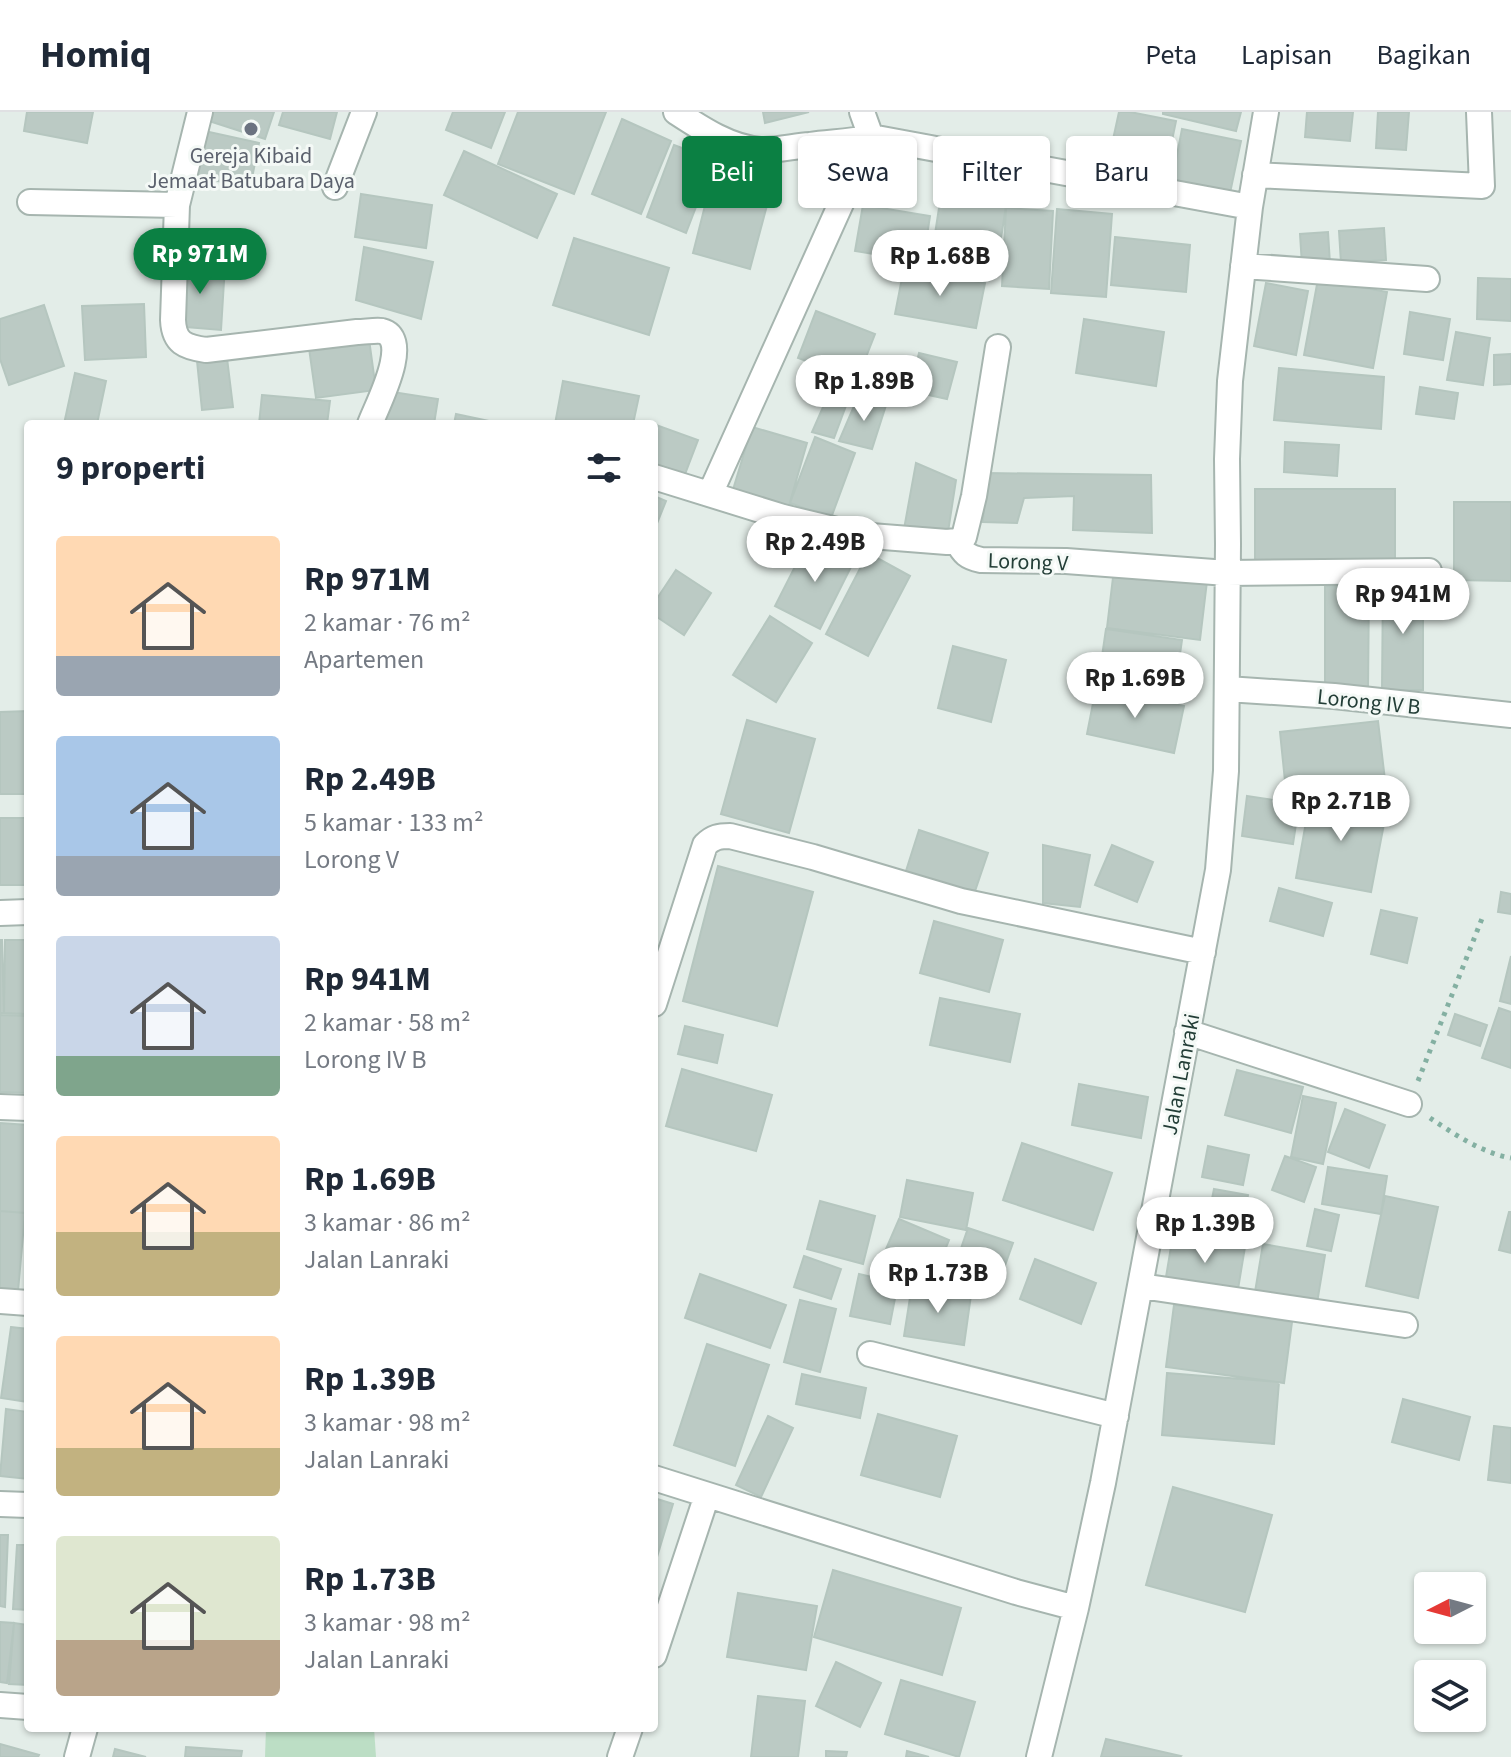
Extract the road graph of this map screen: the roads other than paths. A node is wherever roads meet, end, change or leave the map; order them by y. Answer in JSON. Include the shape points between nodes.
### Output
{"nodes":[{"id":1,"x":200,"y":112,"type":"edge"},
{"id":2,"x":364,"y":112,"type":"edge"},
{"id":3,"x":676,"y":112,"type":"edge"},
{"id":4,"x":862,"y":112,"type":"edge"},
{"id":5,"x":1266,"y":112,"type":"edge"},
{"id":6,"x":1479,"y":112,"type":"edge"},
{"id":7,"x":871,"y":136,"type":"edge"},
{"id":8,"x":917,"y":145,"type":"edge"},
{"id":9,"x":798,"y":147,"type":"edge"},
{"id":10,"x":1255,"y":175,"type":"junction"},
{"id":11,"x":335,"y":187,"type":"dead end"},
{"id":12,"x":30,"y":202,"type":"dead end"},
{"id":13,"x":177,"y":205,"type":"junction"},
{"id":14,"x":1250,"y":207,"type":"junction"},
{"id":15,"x":839,"y":208,"type":"edge"},
{"id":16,"x":1243,"y":266,"type":"junction"},
{"id":17,"x":1427,"y":279,"type":"dead end"},
{"id":18,"x":998,"y":347,"type":"dead end"},
{"id":19,"x":372,"y":420,"type":"edge"},
{"id":20,"x":658,"y":478,"type":"edge"},
{"id":21,"x":710,"y":494,"type":"junction"},
{"id":22,"x":957,"y":541,"type":"junction"},
{"id":23,"x":1429,"y":571,"type":"dead end"},
{"id":24,"x":1227,"y":573,"type":"junction"},
{"id":25,"x":1227,"y":689,"type":"junction"},
{"id":26,"x":1511,"y":715,"type":"edge"},
{"id":27,"x":24,"y":912,"type":"edge"},
{"id":28,"x":0,"y":913,"type":"edge"},
{"id":29,"x":1203,"y":952,"type":"junction"},
{"id":30,"x":658,"y":992,"type":"edge"},
{"id":31,"x":1187,"y":1032,"type":"junction"},
{"id":32,"x":1409,"y":1104,"type":"road end"},
{"id":33,"x":0,"y":1107,"type":"edge"},
{"id":34,"x":24,"y":1108,"type":"edge"},
{"id":35,"x":1141,"y":1286,"type":"junction"},
{"id":36,"x":0,"y":1301,"type":"edge"},
{"id":37,"x":24,"y":1303,"type":"edge"},
{"id":38,"x":1405,"y":1325,"type":"dead end"},
{"id":39,"x":870,"y":1354,"type":"dead end"},
{"id":40,"x":1116,"y":1416,"type":"junction"},
{"id":41,"x":658,"y":1479,"type":"edge"},
{"id":42,"x":707,"y":1495,"type":"junction"},
{"id":43,"x":0,"y":1504,"type":"edge"},
{"id":44,"x":24,"y":1505,"type":"edge"},
{"id":45,"x":1076,"y":1608,"type":"junction"},
{"id":46,"x":658,"y":1643,"type":"edge"},
{"id":47,"x":0,"y":1705,"type":"edge"},
{"id":48,"x":24,"y":1707,"type":"edge"},
{"id":49,"x":84,"y":1732,"type":"edge"},
{"id":50,"x":629,"y":1732,"type":"edge"},
{"id":51,"x":77,"y":1757,"type":"edge"},
{"id":52,"x":620,"y":1757,"type":"edge"},
{"id":53,"x":1039,"y":1757,"type":"edge"}],
"edges":[{"from":1,"to":13,"type":"street"},
{"from":2,"to":11,"type":"street"},
{"from":3,"to":9,"type":"street","via":[[745,147]]},
{"from":4,"to":7,"type":"street"},
{"from":5,"to":10,"type":"street","name":"Jalan Lanraki"},
{"from":6,"to":10,"type":"street","via":[[1482,186]]},
{"from":8,"to":14,"type":"street"},
{"from":10,"to":14,"type":"street","name":"Jalan Lanraki"},
{"from":12,"to":13,"type":"street"},
{"from":13,"to":19,"type":"street","via":[[177,339],[206,350],[387,333],[395,354]]},
{"from":14,"to":16,"type":"street","name":"Jalan Lanraki"},
{"from":15,"to":21,"type":"street"},
{"from":16,"to":17,"type":"street"},
{"from":16,"to":24,"type":"street","name":"Jalan Lanraki","via":[[1230,381]]},
{"from":18,"to":22,"type":"street","via":[[974,496],[964,537]]},
{"from":20,"to":21,"type":"street","name":"Lorong V"},
{"from":21,"to":22,"type":"street","name":"Lorong V","via":[[858,535]]},
{"from":22,"to":24,"type":"street","name":"Lorong V","via":[[963,553],[981,560]]},
{"from":23,"to":24,"type":"street","name":"Lorong V"},
{"from":24,"to":25,"type":"street","name":"Jalan Lanraki"},
{"from":25,"to":26,"type":"street","name":"Lorong IV B"},
{"from":25,"to":29,"type":"street","name":"Jalan Lanraki","via":[[1218,870]]},
{"from":27,"to":28,"type":"street"},
{"from":29,"to":30,"type":"street","via":[[961,901],[722,836],[705,845]]},
{"from":29,"to":31,"type":"street","name":"Jalan Lanraki"},
{"from":31,"to":32,"type":"street"},
{"from":31,"to":35,"type":"street","name":"Jalan Lanraki"},
{"from":33,"to":34,"type":"street"},
{"from":35,"to":38,"type":"street"},
{"from":35,"to":40,"type":"street","name":"Jalan Lanraki"},
{"from":36,"to":37,"type":"street"},
{"from":39,"to":40,"type":"street"},
{"from":40,"to":45,"type":"street","name":"Jalan Lanraki"},
{"from":41,"to":42,"type":"street"},
{"from":42,"to":45,"type":"street"},
{"from":42,"to":46,"type":"street"},
{"from":43,"to":44,"type":"street"},
{"from":45,"to":53,"type":"street","name":"Jalan Lanraki"},
{"from":47,"to":48,"type":"street"},
{"from":49,"to":51,"type":"street"},
{"from":50,"to":52,"type":"street"}]}
